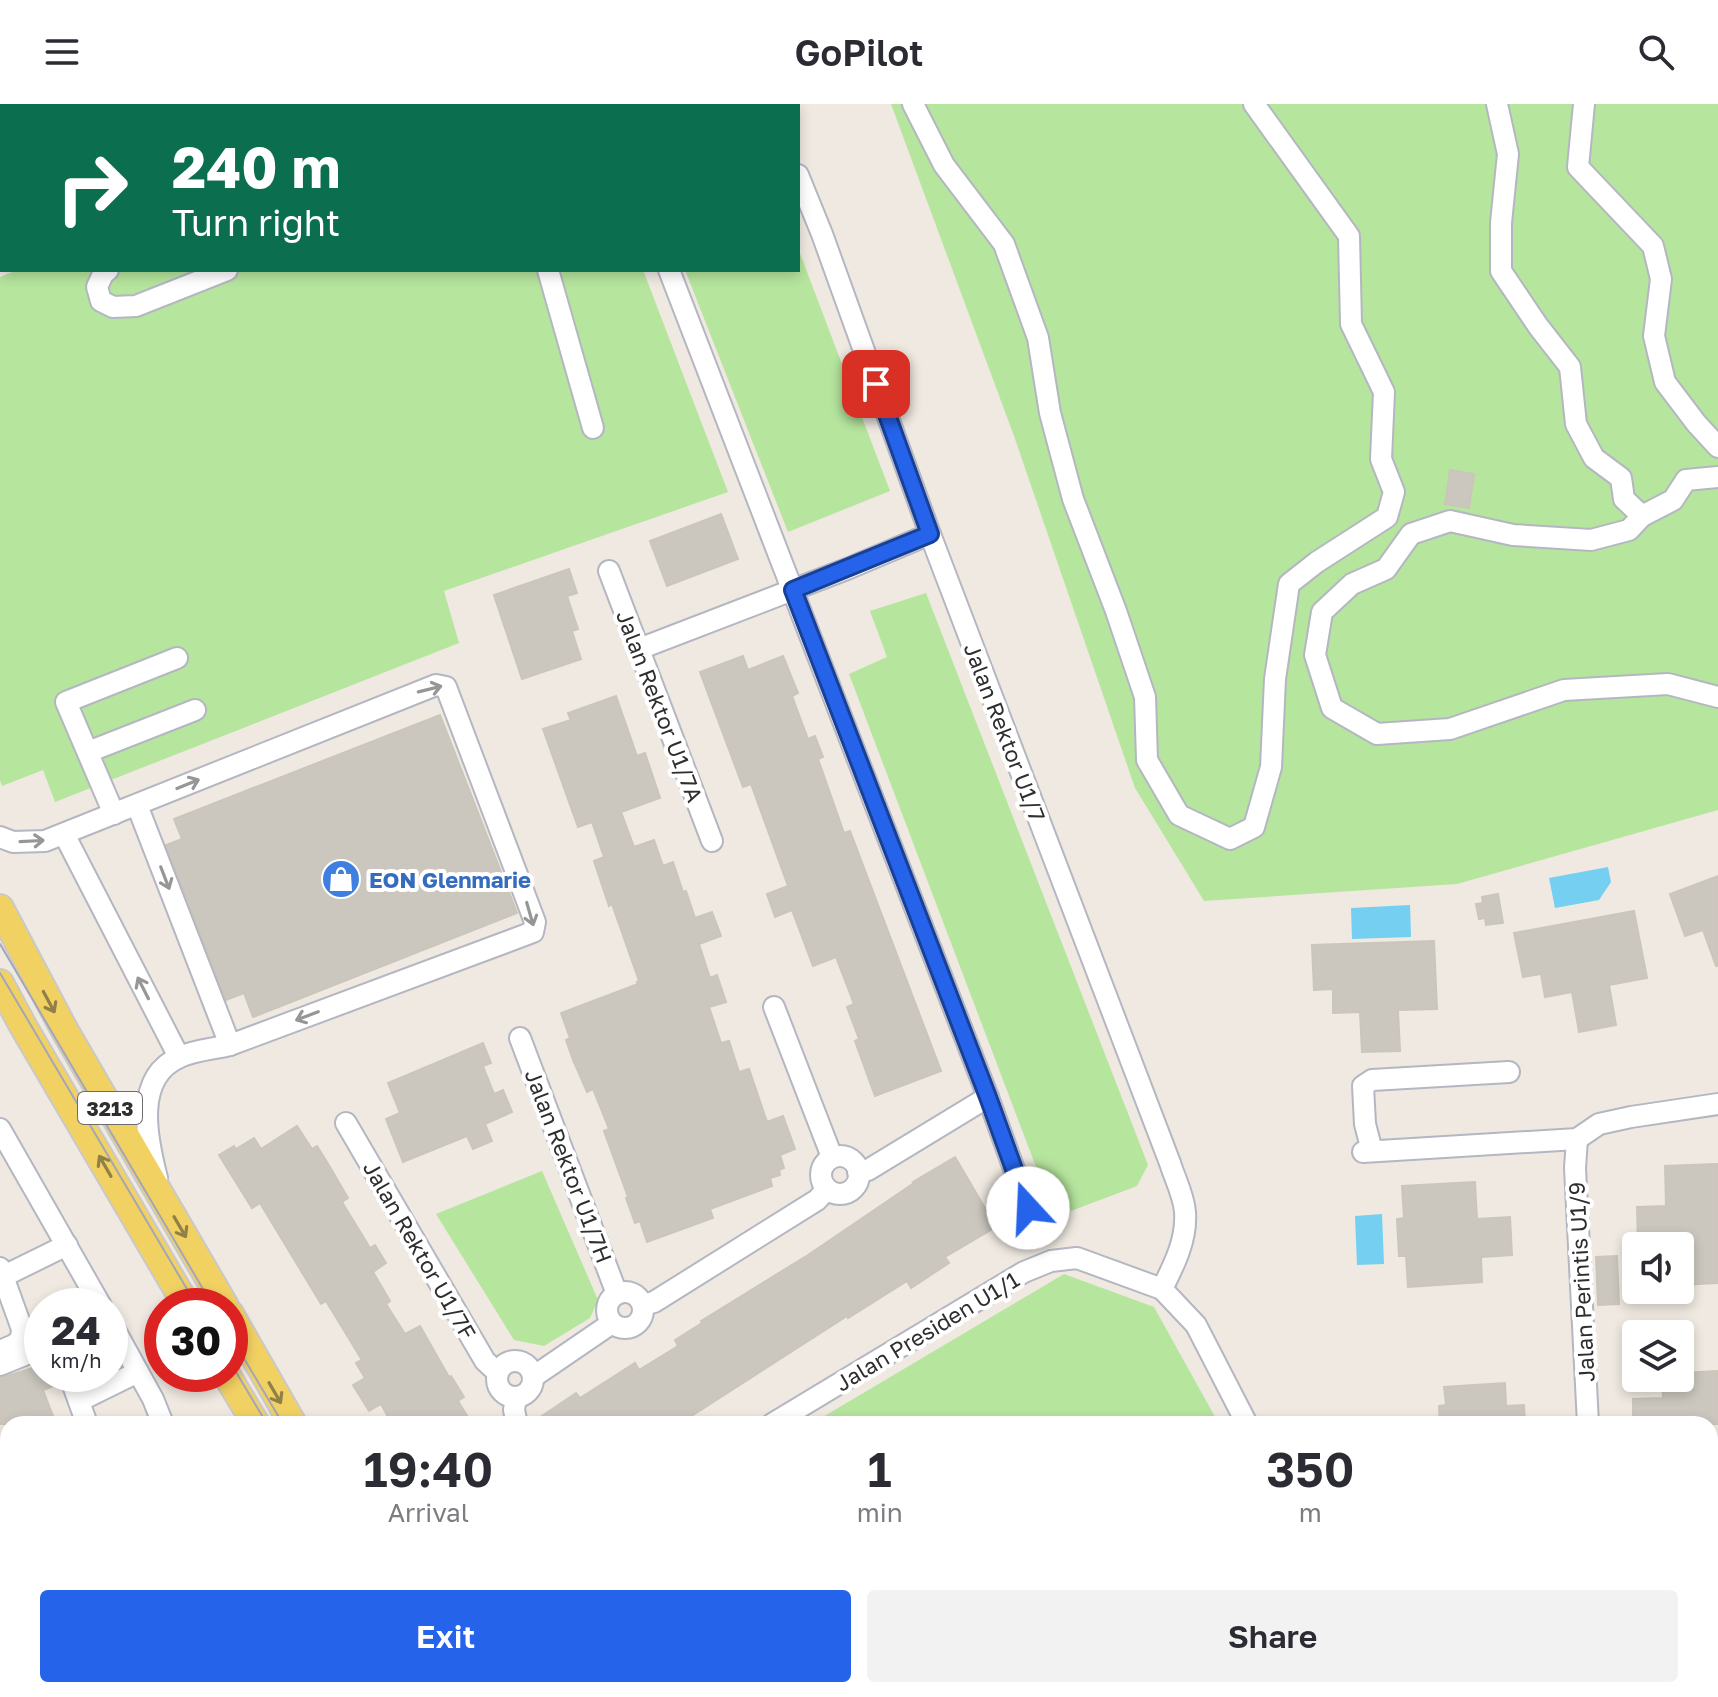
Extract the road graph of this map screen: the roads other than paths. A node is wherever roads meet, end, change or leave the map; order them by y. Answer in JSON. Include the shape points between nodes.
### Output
{"nodes":[{"id":1,"x":913,"y":104,"type":"edge"},
{"id":2,"x":1254,"y":104,"type":"edge"},
{"id":3,"x":1497,"y":104,"type":"edge"},
{"id":4,"x":1584,"y":104,"type":"edge"},
{"id":5,"x":800,"y":180,"type":"edge"},
{"id":6,"x":106,"y":272,"type":"edge"},
{"id":7,"x":222,"y":272,"type":"edge"},
{"id":8,"x":549,"y":272,"type":"edge"},
{"id":9,"x":670,"y":272,"type":"edge"},
{"id":10,"x":593,"y":428,"type":"dead end"},
{"id":11,"x":1718,"y":447,"type":"edge"},
{"id":12,"x":1718,"y":477,"type":"edge"},
{"id":13,"x":1642,"y":516,"type":"junction"},
{"id":14,"x":930,"y":534,"type":"junction"},
{"id":15,"x":609,"y":571,"type":"dead end"},
{"id":16,"x":793,"y":590,"type":"junction"},
{"id":17,"x":639,"y":649,"type":"junction"},
{"id":18,"x":177,"y":658,"type":"dead end"},
{"id":19,"x":1718,"y":697,"type":"edge"},
{"id":20,"x":195,"y":710,"type":"dead end"},
{"id":21,"x":88,"y":752,"type":"junction"},
{"id":22,"x":137,"y":805,"type":"junction"},
{"id":23,"x":114,"y":814,"type":"junction"},
{"id":24,"x":64,"y":834,"type":"junction"},
{"id":25,"x":0,"y":837,"type":"edge"},
{"id":26,"x":712,"y":841,"type":"dead end"},
{"id":27,"x":0,"y":908,"type":"edge"},
{"id":28,"x":0,"y":917,"type":"edge"},
{"id":29,"x":21,"y":948,"type":"junction"},
{"id":30,"x":0,"y":983,"type":"edge"},
{"id":31,"x":774,"y":1007,"type":"dead end"},
{"id":32,"x":520,"y":1038,"type":"dead end"},
{"id":33,"x":230,"y":1045,"type":"junction"},
{"id":34,"x":179,"y":1057,"type":"junction"},
{"id":35,"x":1509,"y":1072,"type":"dead end"},
{"id":36,"x":988,"y":1097,"type":"junction"},
{"id":37,"x":1718,"y":1104,"type":"edge"},
{"id":38,"x":346,"y":1123,"type":"dead end"},
{"id":39,"x":1,"y":1135,"type":"edge"},
{"id":40,"x":1577,"y":1139,"type":"junction"},
{"id":41,"x":832,"y":1157,"type":"junction"},
{"id":42,"x":858,"y":1172,"type":"junction"},
{"id":43,"x":827,"y":1189,"type":"junction"},
{"id":44,"x":161,"y":1193,"type":"junction"},
{"id":45,"x":1028,"y":1208,"type":"dead end"},
{"id":46,"x":67,"y":1245,"type":"junction"},
{"id":47,"x":2,"y":1272,"type":"edge"},
{"id":48,"x":91,"y":1288,"type":"edge"},
{"id":49,"x":176,"y":1288,"type":"edge"},
{"id":50,"x":215,"y":1288,"type":"edge"},
{"id":51,"x":1162,"y":1289,"type":"junction"},
{"id":52,"x":617,"y":1294,"type":"junction"},
{"id":53,"x":643,"y":1305,"type":"junction"},
{"id":54,"x":612,"y":1323,"type":"junction"},
{"id":55,"x":248,"y":1345,"type":"edge"},
{"id":56,"x":0,"y":1351,"type":"edge"},
{"id":57,"x":128,"y":1354,"type":"edge"},
{"id":58,"x":24,"y":1355,"type":"edge"},
{"id":59,"x":0,"y":1365,"type":"edge"},
{"id":60,"x":138,"y":1372,"type":"junction"},
{"id":61,"x":498,"y":1373,"type":"junction"},
{"id":62,"x":533,"y":1377,"type":"junction"},
{"id":63,"x":76,"y":1392,"type":"edge"},
{"id":64,"x":237,"y":1392,"type":"edge"},
{"id":65,"x":516,"y":1397,"type":"junction"},
{"id":66,"x":79,"y":1401,"type":"junction"},
{"id":67,"x":84,"y":1416,"type":"edge"},
{"id":68,"x":160,"y":1416,"type":"edge"},
{"id":69,"x":251,"y":1416,"type":"edge"},
{"id":70,"x":288,"y":1416,"type":"edge"},
{"id":71,"x":515,"y":1416,"type":"edge"},
{"id":72,"x":785,"y":1416,"type":"edge"},
{"id":73,"x":1243,"y":1416,"type":"edge"},
{"id":74,"x":1588,"y":1416,"type":"edge"}],
"edges":[{"from":1,"to":2,"type":"street","via":[[944,165],[1004,244],[1038,338],[1050,413],[1073,499],[1145,697],[1147,760],[1179,815],[1230,839],[1254,827],[1271,767],[1275,679],[1289,584],[1387,517],[1394,492],[1381,459],[1384,392],[1351,324],[1349,236]]},
{"from":3,"to":13,"type":"street","via":[[1508,154],[1501,271],[1570,367],[1576,424],[1594,458],[1621,478],[1624,499]]},
{"from":4,"to":11,"type":"street","via":[[1578,167],[1653,246],[1661,279],[1654,336],[1665,382]]},
{"from":5,"to":14,"type":"street","name":"Jalan Rektor U1/7"},
{"from":6,"to":7,"type":"street","via":[[97,287],[101,301],[113,307],[136,306]]},
{"from":8,"to":10,"type":"street"},
{"from":9,"to":16,"type":"street"},
{"from":12,"to":13,"type":"street","via":[[1686,480],[1673,500]]},
{"from":13,"to":19,"type":"street","via":[[1629,530],[1591,540],[1513,535],[1450,521],[1411,534],[1386,569],[1352,584],[1322,612],[1315,655],[1332,708],[1377,734],[1450,729],[1564,690],[1668,684]]},
{"from":14,"to":16,"type":"street"},
{"from":14,"to":51,"type":"street","name":"Jalan Rektor U1/7","via":[[1185,1211],[1178,1259]]},
{"from":15,"to":17,"type":"street","name":"Jalan Rektor U1/7A"},
{"from":16,"to":17,"type":"street"},
{"from":16,"to":36,"type":"street"},
{"from":17,"to":26,"type":"street","name":"Jalan Rektor U1/7A"},
{"from":18,"to":21,"type":"street","via":[[66,702]]},
{"from":20,"to":21,"type":"street"},
{"from":21,"to":23,"type":"street"},
{"from":22,"to":23,"type":"street"},
{"from":22,"to":33,"type":"street","one_way":true},
{"from":22,"to":33,"type":"street","one_way":true,"via":[[436,685],[446,687],[535,922],[533,932]]},
{"from":23,"to":24,"type":"street"},
{"from":25,"to":24,"type":"street","one_way":true,"via":[[45,841]]},
{"from":34,"to":24,"type":"street","one_way":true},
{"from":27,"to":29,"type":"main road","number":"3213"},
{"from":28,"to":29,"type":"main road"},
{"from":29,"to":44,"type":"main road","number":"3213","one_way":true},
{"from":49,"to":30,"type":"main road","number":"3213","one_way":true},
{"from":31,"to":41,"type":"street"},
{"from":32,"to":52,"type":"street","name":"Jalan Rektor U1/7H"},
{"from":33,"to":34,"type":"street"},
{"from":34,"to":44,"type":"street","via":[[149,1091],[149,1145]]},
{"from":35,"to":40,"type":"street","via":[[1372,1080],[1363,1086],[1367,1152]]},
{"from":36,"to":42,"type":"street"},
{"from":36,"to":45,"type":"street"},
{"from":37,"to":40,"type":"street","via":[[1599,1124]]},
{"from":38,"to":61,"type":"street","name":"Jalan Rektor U1/7F","via":[[485,1361]]},
{"from":39,"to":46,"type":"street"},
{"from":40,"to":74,"type":"street","name":"Jalan Perintis U1/9"},
{"from":41,"to":42,"type":"street","via":[[849,1158]]},
{"from":41,"to":43,"type":"street","via":[[821,1171]]},
{"from":42,"to":43,"type":"street","via":[[849,1192]]},
{"from":43,"to":53,"type":"street","via":[[692,1279]]},
{"from":44,"to":50,"type":"main road","number":"3213","one_way":true},
{"from":46,"to":47,"type":"street"},
{"from":46,"to":48,"type":"street"},
{"from":47,"to":56,"type":"street","via":[[22,1329],[21,1339]]},
{"from":51,"to":72,"type":"street","name":"Jalan Presiden U1/1","via":[[1077,1258],[1051,1261],[1024,1272]]},
{"from":51,"to":73,"type":"street","name":"Jalan Presiden U1/1","via":[[1196,1325]]},
{"from":52,"to":53,"type":"street","via":[[632,1293]]},
{"from":52,"to":54,"type":"street","via":[[607,1307]]},
{"from":53,"to":54,"type":"street","via":[[634,1326]]},
{"from":54,"to":62,"type":"street"},
{"from":55,"to":70,"type":"main road","one_way":true},
{"from":57,"to":60,"type":"street"},
{"from":58,"to":59,"type":"street"},
{"from":60,"to":66,"type":"street"},
{"from":60,"to":68,"type":"street"},
{"from":61,"to":62,"type":"street","via":[[505,1363],[517,1361],[528,1366]]},
{"from":61,"to":65,"type":"street","via":[[500,1390]]},
{"from":62,"to":65,"type":"street","via":[[531,1389]]},
{"from":63,"to":66,"type":"street"},
{"from":64,"to":69,"type":"main road"},
{"from":65,"to":71,"type":"street"},
{"from":66,"to":67,"type":"street"}]}
